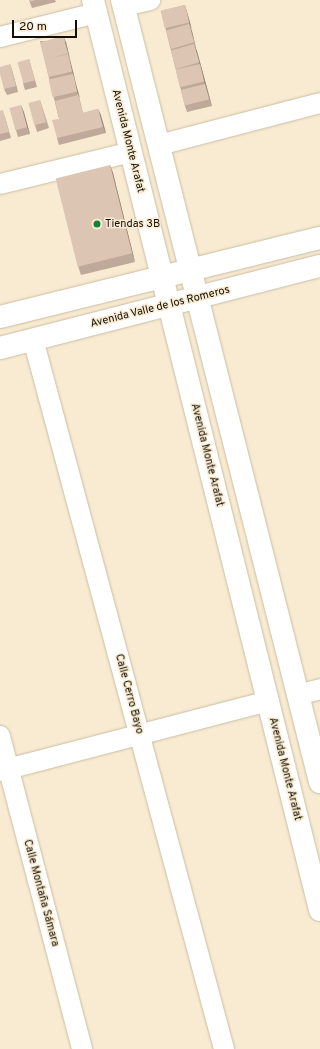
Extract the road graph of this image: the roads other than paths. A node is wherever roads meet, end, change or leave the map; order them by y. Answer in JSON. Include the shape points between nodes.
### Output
{"nodes":[{"id":1,"x":150,"y":0,"type":"edge"},
{"id":2,"x":123,"y":3,"type":"edge"},
{"id":3,"x":95,"y":6,"type":"edge"},
{"id":4,"x":0,"y":37,"type":"edge"},
{"id":5,"x":320,"y":103,"type":"edge"},
{"id":6,"x":159,"y":145,"type":"junction"},
{"id":7,"x":131,"y":152,"type":"junction"},
{"id":8,"x":0,"y":184,"type":"edge"},
{"id":9,"x":320,"y":238,"type":"edge"},
{"id":10,"x":320,"y":266,"type":"edge"},
{"id":11,"x":190,"y":270,"type":"junction"},
{"id":12,"x":162,"y":277,"type":"junction"},
{"id":13,"x":197,"y":297,"type":"junction"},
{"id":14,"x":169,"y":304,"type":"junction"},
{"id":15,"x":0,"y":317,"type":"edge"},
{"id":16,"x":33,"y":340,"type":"junction"},
{"id":17,"x":0,"y":348,"type":"edge"},
{"id":18,"x":320,"y":689,"type":"edge"},
{"id":19,"x":298,"y":695,"type":"junction"},
{"id":20,"x":268,"y":701,"type":"junction"},
{"id":21,"x":140,"y":735,"type":"junction"},
{"id":22,"x":0,"y":736,"type":"edge"},
{"id":23,"x":4,"y":770,"type":"edge"},
{"id":24,"x":320,"y":782,"type":"edge"},
{"id":25,"x":320,"y":910,"type":"edge"},
{"id":26,"x":82,"y":1049,"type":"edge"},
{"id":27,"x":224,"y":1049,"type":"edge"}],
"edges":[{"from":1,"to":2,"type":"street"},
{"from":2,"to":6,"type":"street"},
{"from":3,"to":4,"type":"street"},
{"from":3,"to":7,"type":"street","name":"Avenida Monte Arafat"},
{"from":5,"to":6,"type":"street"},
{"from":6,"to":11,"type":"street"},
{"from":7,"to":8,"type":"street"},
{"from":7,"to":12,"type":"street","name":"Avenida Monte Arafat"},
{"from":9,"to":11,"type":"street"},
{"from":10,"to":13,"type":"street","name":"Avenida Valle de los Romeros"},
{"from":11,"to":12,"type":"street"},
{"from":11,"to":13,"type":"street"},
{"from":12,"to":14,"type":"street","name":"Avenida Monte Arafat"},
{"from":12,"to":15,"type":"street"},
{"from":13,"to":14,"type":"street","name":"Avenida Valle de los Romeros"},
{"from":13,"to":19,"type":"street"},
{"from":14,"to":16,"type":"street","name":"Avenida Valle de los Romeros"},
{"from":14,"to":20,"type":"street","name":"Avenida Monte Arafat"},
{"from":16,"to":17,"type":"street","name":"Avenida Valle de los Romeros"},
{"from":16,"to":21,"type":"street","name":"Calle Cerro Bayo"},
{"from":18,"to":19,"type":"street"},
{"from":19,"to":24,"type":"street"},
{"from":20,"to":21,"type":"street"},
{"from":20,"to":25,"type":"street","name":"Avenida Monte Arafat"},
{"from":21,"to":23,"type":"street"},
{"from":21,"to":27,"type":"street","name":"Calle Cerro Bayo"},
{"from":22,"to":23,"type":"street","name":"Calle Montaña Sámara"},
{"from":23,"to":26,"type":"street","name":"Calle Montaña Sámara"}]}
